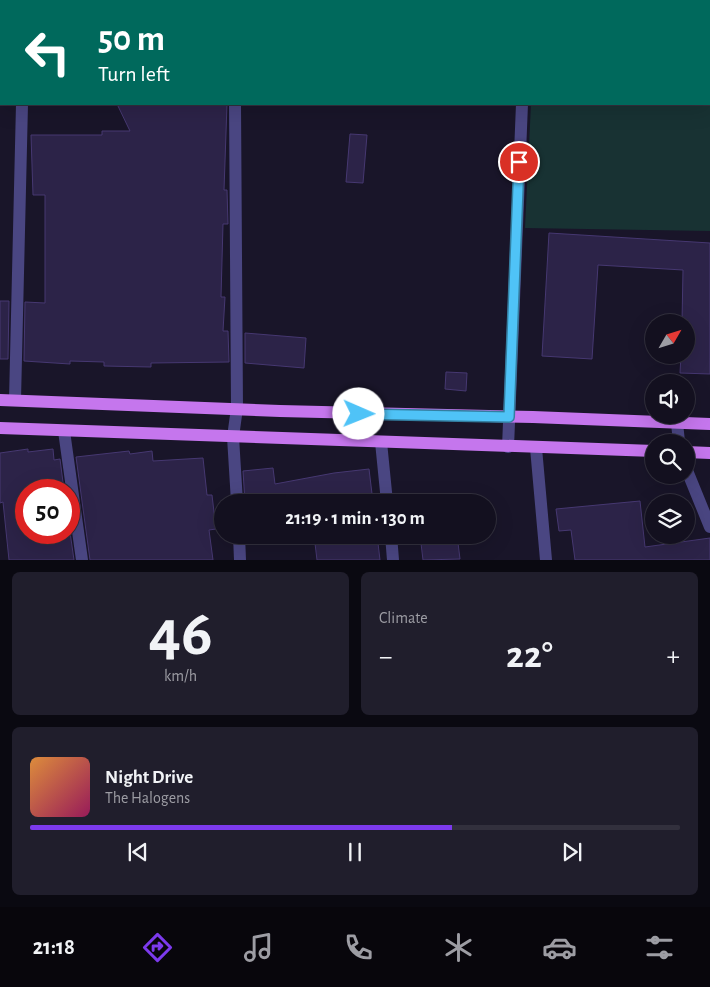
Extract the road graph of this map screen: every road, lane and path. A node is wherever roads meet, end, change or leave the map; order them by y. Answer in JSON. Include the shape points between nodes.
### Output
{"nodes":[{"id":1,"x":22,"y":105,"type":"edge"},
{"id":2,"x":235,"y":105,"type":"edge"},
{"id":3,"x":522,"y":105,"type":"edge"},
{"id":4,"x":0,"y":400,"type":"edge"},
{"id":5,"x":16,"y":400,"type":"junction"},
{"id":6,"x":237,"y":408,"type":"junction"},
{"id":7,"x":509,"y":417,"type":"junction"},
{"id":8,"x":645,"y":422,"type":"edge"},
{"id":9,"x":695,"y":424,"type":"edge"},
{"id":10,"x":710,"y":424,"type":"edge"},
{"id":11,"x":0,"y":428,"type":"edge"},
{"id":12,"x":64,"y":431,"type":"junction"},
{"id":13,"x":233,"y":438,"type":"junction"},
{"id":14,"x":381,"y":442,"type":"junction"},
{"id":15,"x":508,"y":447,"type":"junction"},
{"id":16,"x":536,"y":448,"type":"junction"},
{"id":17,"x":645,"y":451,"type":"edge"},
{"id":18,"x":695,"y":452,"type":"edge"},
{"id":19,"x":710,"y":453,"type":"edge"},
{"id":20,"x":693,"y":484,"type":"edge"},
{"id":21,"x":236,"y":494,"type":"edge"},
{"id":22,"x":386,"y":494,"type":"edge"},
{"id":23,"x":710,"y":526,"type":"edge"},
{"id":24,"x":239,"y":544,"type":"edge"},
{"id":25,"x":392,"y":544,"type":"edge"},
{"id":26,"x":82,"y":560,"type":"edge"},
{"id":27,"x":240,"y":560,"type":"edge"},
{"id":28,"x":394,"y":560,"type":"edge"},
{"id":29,"x":546,"y":560,"type":"edge"}],
"edges":[{"from":1,"to":5,"type":"street"},
{"from":2,"to":6,"type":"street"},
{"from":3,"to":7,"type":"street"},
{"from":4,"to":5,"type":"main road"},
{"from":5,"to":6,"type":"main road"},
{"from":6,"to":7,"type":"main road","via":[[280,412]]},
{"from":6,"to":13,"type":"street"},
{"from":7,"to":8,"type":"main road"},
{"from":7,"to":15,"type":"street"},
{"from":9,"to":10,"type":"main road"},
{"from":11,"to":12,"type":"main road"},
{"from":12,"to":13,"type":"main road"},
{"from":12,"to":26,"type":"street"},
{"from":13,"to":14,"type":"main road"},
{"from":13,"to":21,"type":"street"},
{"from":14,"to":15,"type":"main road"},
{"from":14,"to":22,"type":"street"},
{"from":15,"to":16,"type":"main road"},
{"from":16,"to":17,"type":"main road"},
{"from":16,"to":29,"type":"street"},
{"from":18,"to":19,"type":"main road"},
{"from":20,"to":23,"type":"street"},
{"from":24,"to":27,"type":"street"},
{"from":25,"to":28,"type":"street"}]}
